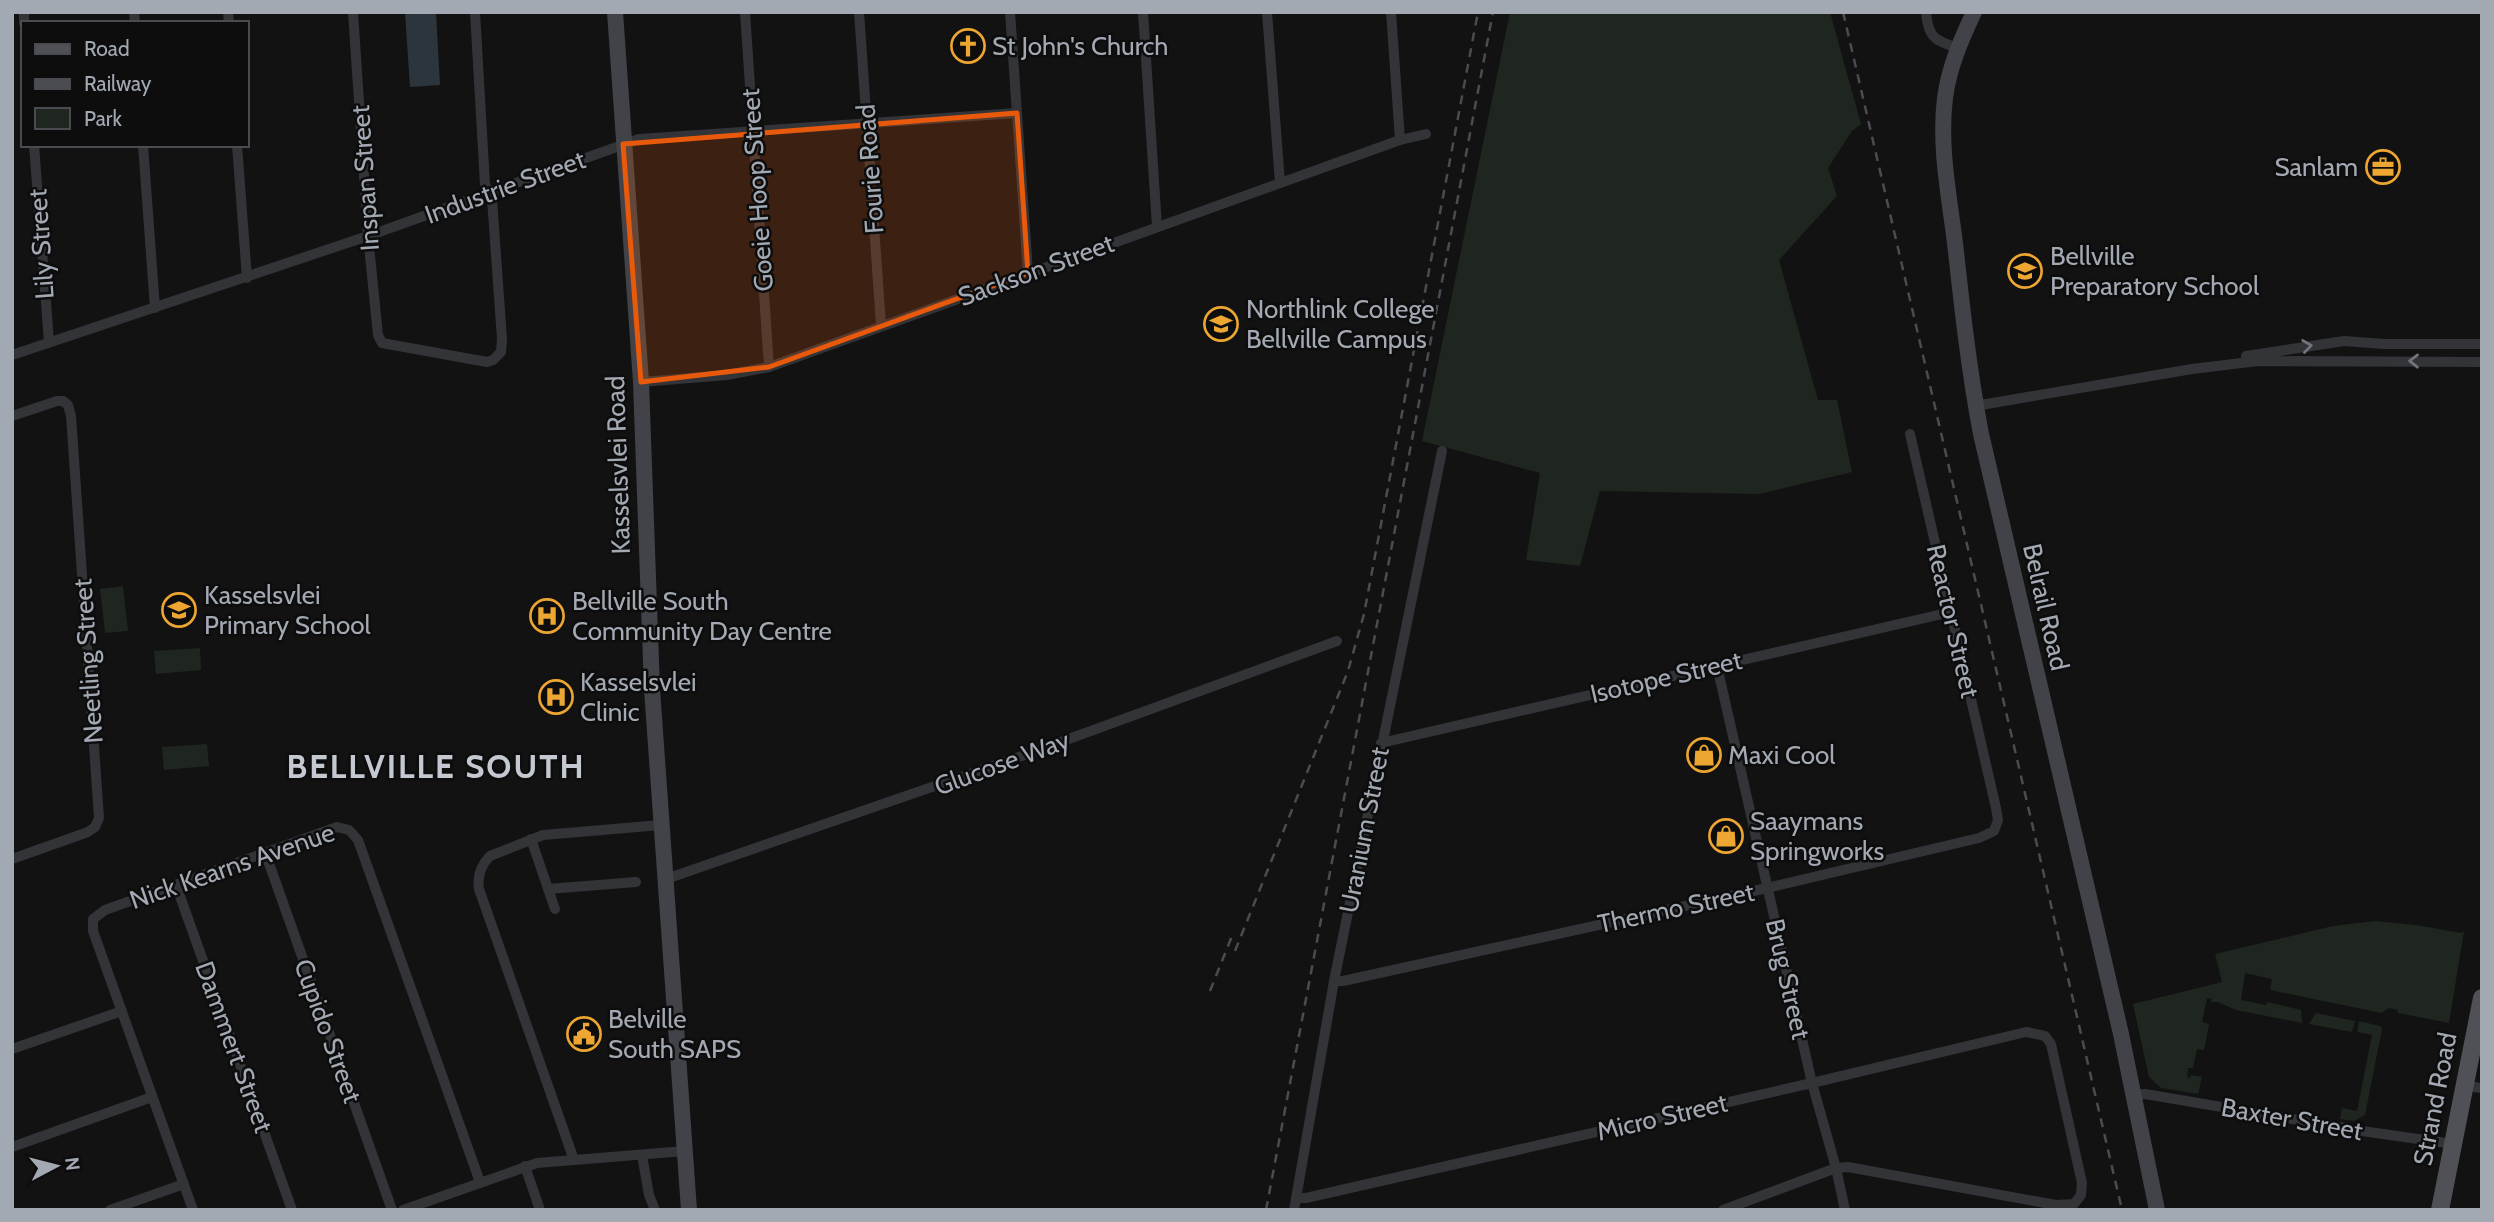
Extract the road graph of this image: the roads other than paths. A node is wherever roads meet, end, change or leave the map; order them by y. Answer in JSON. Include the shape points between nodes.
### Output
{"nodes":[{"id":1,"x":353,"y":12,"type":"edge"},
{"id":2,"x":475,"y":12,"type":"edge"},
{"id":3,"x":615,"y":12,"type":"edge"},
{"id":4,"x":745,"y":12,"type":"edge"},
{"id":5,"x":859,"y":12,"type":"edge"},
{"id":6,"x":1010,"y":12,"type":"edge"},
{"id":7,"x":1143,"y":12,"type":"edge"},
{"id":8,"x":1266,"y":12,"type":"edge"},
{"id":9,"x":1391,"y":12,"type":"edge"},
{"id":10,"x":1926,"y":12,"type":"edge"},
{"id":11,"x":1974,"y":12,"type":"edge"},
{"id":12,"x":1957,"y":48,"type":"junction"},
{"id":13,"x":1017,"y":113,"type":"junction"},
{"id":14,"x":867,"y":124,"type":"junction"},
{"id":15,"x":753,"y":130,"type":"junction"},
{"id":16,"x":1426,"y":134,"type":"dead end"},
{"id":17,"x":1400,"y":140,"type":"junction"},
{"id":18,"x":623,"y":144,"type":"junction"},
{"id":19,"x":34,"y":147,"type":"edge"},
{"id":20,"x":144,"y":147,"type":"edge"},
{"id":21,"x":237,"y":147,"type":"edge"},
{"id":22,"x":1280,"y":183,"type":"junction"},
{"id":23,"x":489,"y":193,"type":"junction"},
{"id":24,"x":1157,"y":227,"type":"junction"},
{"id":25,"x":368,"y":236,"type":"junction"},
{"id":26,"x":1028,"y":273,"type":"junction"},
{"id":27,"x":247,"y":278,"type":"junction"},
{"id":28,"x":155,"y":308,"type":"junction"},
{"id":29,"x":881,"y":325,"type":"junction"},
{"id":30,"x":49,"y":342,"type":"junction"},
{"id":31,"x":2482,"y":344,"type":"edge"},
{"id":32,"x":12,"y":355,"type":"edge"},
{"id":33,"x":2482,"y":362,"type":"edge"},
{"id":34,"x":769,"y":367,"type":"junction"},
{"id":35,"x":2192,"y":369,"type":"junction"},
{"id":36,"x":640,"y":382,"type":"junction"},
{"id":37,"x":1976,"y":406,"type":"junction"},
{"id":38,"x":12,"y":416,"type":"edge"},
{"id":39,"x":1910,"y":434,"type":"dead end"},
{"id":40,"x":1442,"y":451,"type":"dead end"},
{"id":41,"x":1951,"y":612,"type":"junction"},
{"id":42,"x":1337,"y":642,"type":"dead end"},
{"id":43,"x":1717,"y":666,"type":"junction"},
{"id":44,"x":1381,"y":743,"type":"junction"},
{"id":45,"x":1996,"y":808,"type":"joint"},
{"id":46,"x":661,"y":825,"type":"junction"},
{"id":47,"x":531,"y":839,"type":"junction"},
{"id":48,"x":265,"y":852,"type":"junction"},
{"id":49,"x":12,"y":859,"type":"edge"},
{"id":50,"x":666,"y":879,"type":"junction"},
{"id":51,"x":636,"y":881,"type":"dead end"},
{"id":52,"x":176,"y":885,"type":"junction"},
{"id":53,"x":1766,"y":888,"type":"junction"},
{"id":54,"x":548,"y":889,"type":"junction"},
{"id":55,"x":555,"y":909,"type":"dead end"},
{"id":56,"x":1334,"y":981,"type":"junction"},
{"id":57,"x":2482,"y":998,"type":"edge"},
{"id":58,"x":121,"y":1011,"type":"junction"},
{"id":59,"x":12,"y":1049,"type":"edge"},
{"id":60,"x":1812,"y":1083,"type":"junction"},
{"id":61,"x":2473,"y":1087,"type":"edge"},
{"id":62,"x":2132,"y":1095,"type":"junction"},
{"id":63,"x":152,"y":1097,"type":"junction"},
{"id":64,"x":2453,"y":1144,"type":"junction"},
{"id":65,"x":12,"y":1147,"type":"edge"},
{"id":66,"x":685,"y":1151,"type":"junction"},
{"id":67,"x":642,"y":1155,"type":"junction"},
{"id":68,"x":574,"y":1160,"type":"junction"},
{"id":69,"x":525,"y":1167,"type":"junction"},
{"id":70,"x":1836,"y":1168,"type":"junction"},
{"id":71,"x":480,"y":1182,"type":"junction"},
{"id":72,"x":184,"y":1184,"type":"junction"},
{"id":73,"x":1295,"y":1204,"type":"edge"},
{"id":74,"x":110,"y":1210,"type":"edge"},
{"id":75,"x":193,"y":1210,"type":"edge"},
{"id":76,"x":292,"y":1210,"type":"edge"},
{"id":77,"x":392,"y":1210,"type":"edge"},
{"id":78,"x":403,"y":1210,"type":"edge"},
{"id":79,"x":540,"y":1210,"type":"edge"},
{"id":80,"x":655,"y":1210,"type":"edge"},
{"id":81,"x":689,"y":1210,"type":"edge"},
{"id":82,"x":1723,"y":1210,"type":"edge"},
{"id":83,"x":1845,"y":1210,"type":"edge"},
{"id":84,"x":2157,"y":1210,"type":"edge"},
{"id":85,"x":2440,"y":1210,"type":"edge"}],
"edges":[{"from":1,"to":25,"type":"street","name":"Inspan Street"},
{"from":2,"to":23,"type":"street"},
{"from":3,"to":18,"type":"street","name":"Kasselsvlei Road"},
{"from":4,"to":15,"type":"street","name":"Goeie Hoop Street"},
{"from":5,"to":14,"type":"street","name":"Fourie Road"},
{"from":6,"to":13,"type":"street"},
{"from":7,"to":24,"type":"street"},
{"from":8,"to":22,"type":"street"},
{"from":9,"to":17,"type":"street"},
{"from":10,"to":12,"type":"street","via":[[1930,34]]},
{"from":11,"to":12,"type":"street","name":"Belrail Road"},
{"from":12,"to":37,"type":"street","name":"Belrail Road","via":[[1945,98],[1943,138]]},
{"from":13,"to":14,"type":"street","name":"Industrie Street"},
{"from":13,"to":26,"type":"street"},
{"from":14,"to":15,"type":"street","name":"Industrie Street"},
{"from":14,"to":29,"type":"street","name":"Fourie Road"},
{"from":15,"to":18,"type":"street","name":"Industrie Street"},
{"from":15,"to":34,"type":"street","name":"Goeie Hoop Street"},
{"from":16,"to":17,"type":"street","name":"Sackson Street"},
{"from":17,"to":22,"type":"street","name":"Sackson Street"},
{"from":18,"to":23,"type":"street","name":"Industrie Street"},
{"from":18,"to":36,"type":"street","name":"Kasselsvlei Road"},
{"from":19,"to":30,"type":"street","name":"Lily Street"},
{"from":20,"to":28,"type":"street"},
{"from":21,"to":27,"type":"street"},
{"from":22,"to":24,"type":"street","name":"Sackson Street"},
{"from":23,"to":25,"type":"street","name":"Industrie Street"},
{"from":23,"to":25,"type":"street","name":"Inspan Street","via":[[501,352],[493,360],[481,362],[382,343],[376,329]]},
{"from":24,"to":26,"type":"street","name":"Sackson Street"},
{"from":25,"to":27,"type":"street","name":"Industrie Street"},
{"from":26,"to":29,"type":"street","name":"Sackson Street"},
{"from":27,"to":28,"type":"street","name":"Industrie Street"},
{"from":28,"to":30,"type":"street","name":"Industrie Street"},
{"from":29,"to":34,"type":"street","name":"Sackson Street"},
{"from":30,"to":32,"type":"street","name":"Industrie Street"},
{"from":35,"to":31,"type":"street","one_way":true,"via":[[2344,341]]},
{"from":33,"to":35,"type":"street","one_way":true,"via":[[2258,361]]},
{"from":34,"to":36,"type":"street","name":"Sackson Street"},
{"from":35,"to":37,"type":"street"},
{"from":36,"to":46,"type":"street","name":"Kasselsvlei Road"},
{"from":37,"to":62,"type":"street","name":"Belrail Road"},
{"from":38,"to":49,"type":"street","name":"Neetling Street","via":[[57,401],[68,405],[99,818],[88,832]]},
{"from":39,"to":41,"type":"street","name":"Reactor Street"},
{"from":40,"to":44,"type":"street","name":"Uranium Street"},
{"from":41,"to":43,"type":"street","name":"Isotope Street"},
{"from":41,"to":45,"type":"street","name":"Reactor Street"},
{"from":42,"to":50,"type":"street","name":"Glucose Way"},
{"from":43,"to":44,"type":"street","name":"Isotope Street"},
{"from":43,"to":53,"type":"street","name":"Brug Street"},
{"from":44,"to":56,"type":"street","name":"Uranium Street"},
{"from":45,"to":53,"type":"street","name":"Thermo Street","via":[[1994,831],[1979,838]]},
{"from":46,"to":47,"type":"street","via":[[562,832]]},
{"from":46,"to":50,"type":"street","name":"Kasselsvlei Road"},
{"from":47,"to":54,"type":"street"},
{"from":47,"to":68,"type":"street","via":[[490,856],[480,870],[478,884]]},
{"from":48,"to":52,"type":"street","name":"Nick Kearns Avenue"},
{"from":48,"to":71,"type":"street","name":"Nick Kearns Avenue","via":[[337,827],[354,833]]},
{"from":48,"to":77,"type":"street","name":"Cupido Street"},
{"from":50,"to":66,"type":"street","name":"Kasselsvlei Road"},
{"from":51,"to":54,"type":"street"},
{"from":52,"to":58,"type":"street","name":"Nick Kearns Avenue","via":[[99,912],[93,919]]},
{"from":52,"to":76,"type":"street","name":"Dammert Street"},
{"from":53,"to":56,"type":"street","name":"Thermo Street"},
{"from":53,"to":60,"type":"street","name":"Brug Street"},
{"from":54,"to":55,"type":"street"},
{"from":56,"to":73,"type":"street","name":"Uranium Street"},
{"from":57,"to":61,"type":"main road","name":"Strand Road"},
{"from":58,"to":59,"type":"street"},
{"from":58,"to":63,"type":"street","name":"Nick Kearns Avenue"},
{"from":60,"to":70,"type":"street","name":"Brug Street"},
{"from":60,"to":70,"type":"street","name":"Micro Street","via":[[2026,1032],[2045,1036],[2051,1044],[2082,1190],[2077,1201],[2056,1205],[1866,1168]]},
{"from":60,"to":73,"type":"street","name":"Micro Street"},
{"from":61,"to":64,"type":"main road","name":"Strand Road"},
{"from":62,"to":64,"type":"street","name":"Baxter Street"},
{"from":62,"to":84,"type":"street","name":"Belrail Road"},
{"from":63,"to":65,"type":"street"},
{"from":63,"to":72,"type":"street","name":"Nick Kearns Avenue"},
{"from":64,"to":85,"type":"main road","name":"Strand Road"},
{"from":66,"to":67,"type":"street"},
{"from":66,"to":81,"type":"street","name":"Kasselsvlei Road"},
{"from":67,"to":68,"type":"street"},
{"from":67,"to":80,"type":"street"},
{"from":68,"to":69,"type":"street"},
{"from":69,"to":71,"type":"street"},
{"from":69,"to":79,"type":"street"},
{"from":70,"to":82,"type":"street"},
{"from":70,"to":83,"type":"street","name":"Brug Street"},
{"from":71,"to":78,"type":"street"},
{"from":72,"to":74,"type":"street"},
{"from":72,"to":75,"type":"street","name":"Nick Kearns Avenue"}]}
